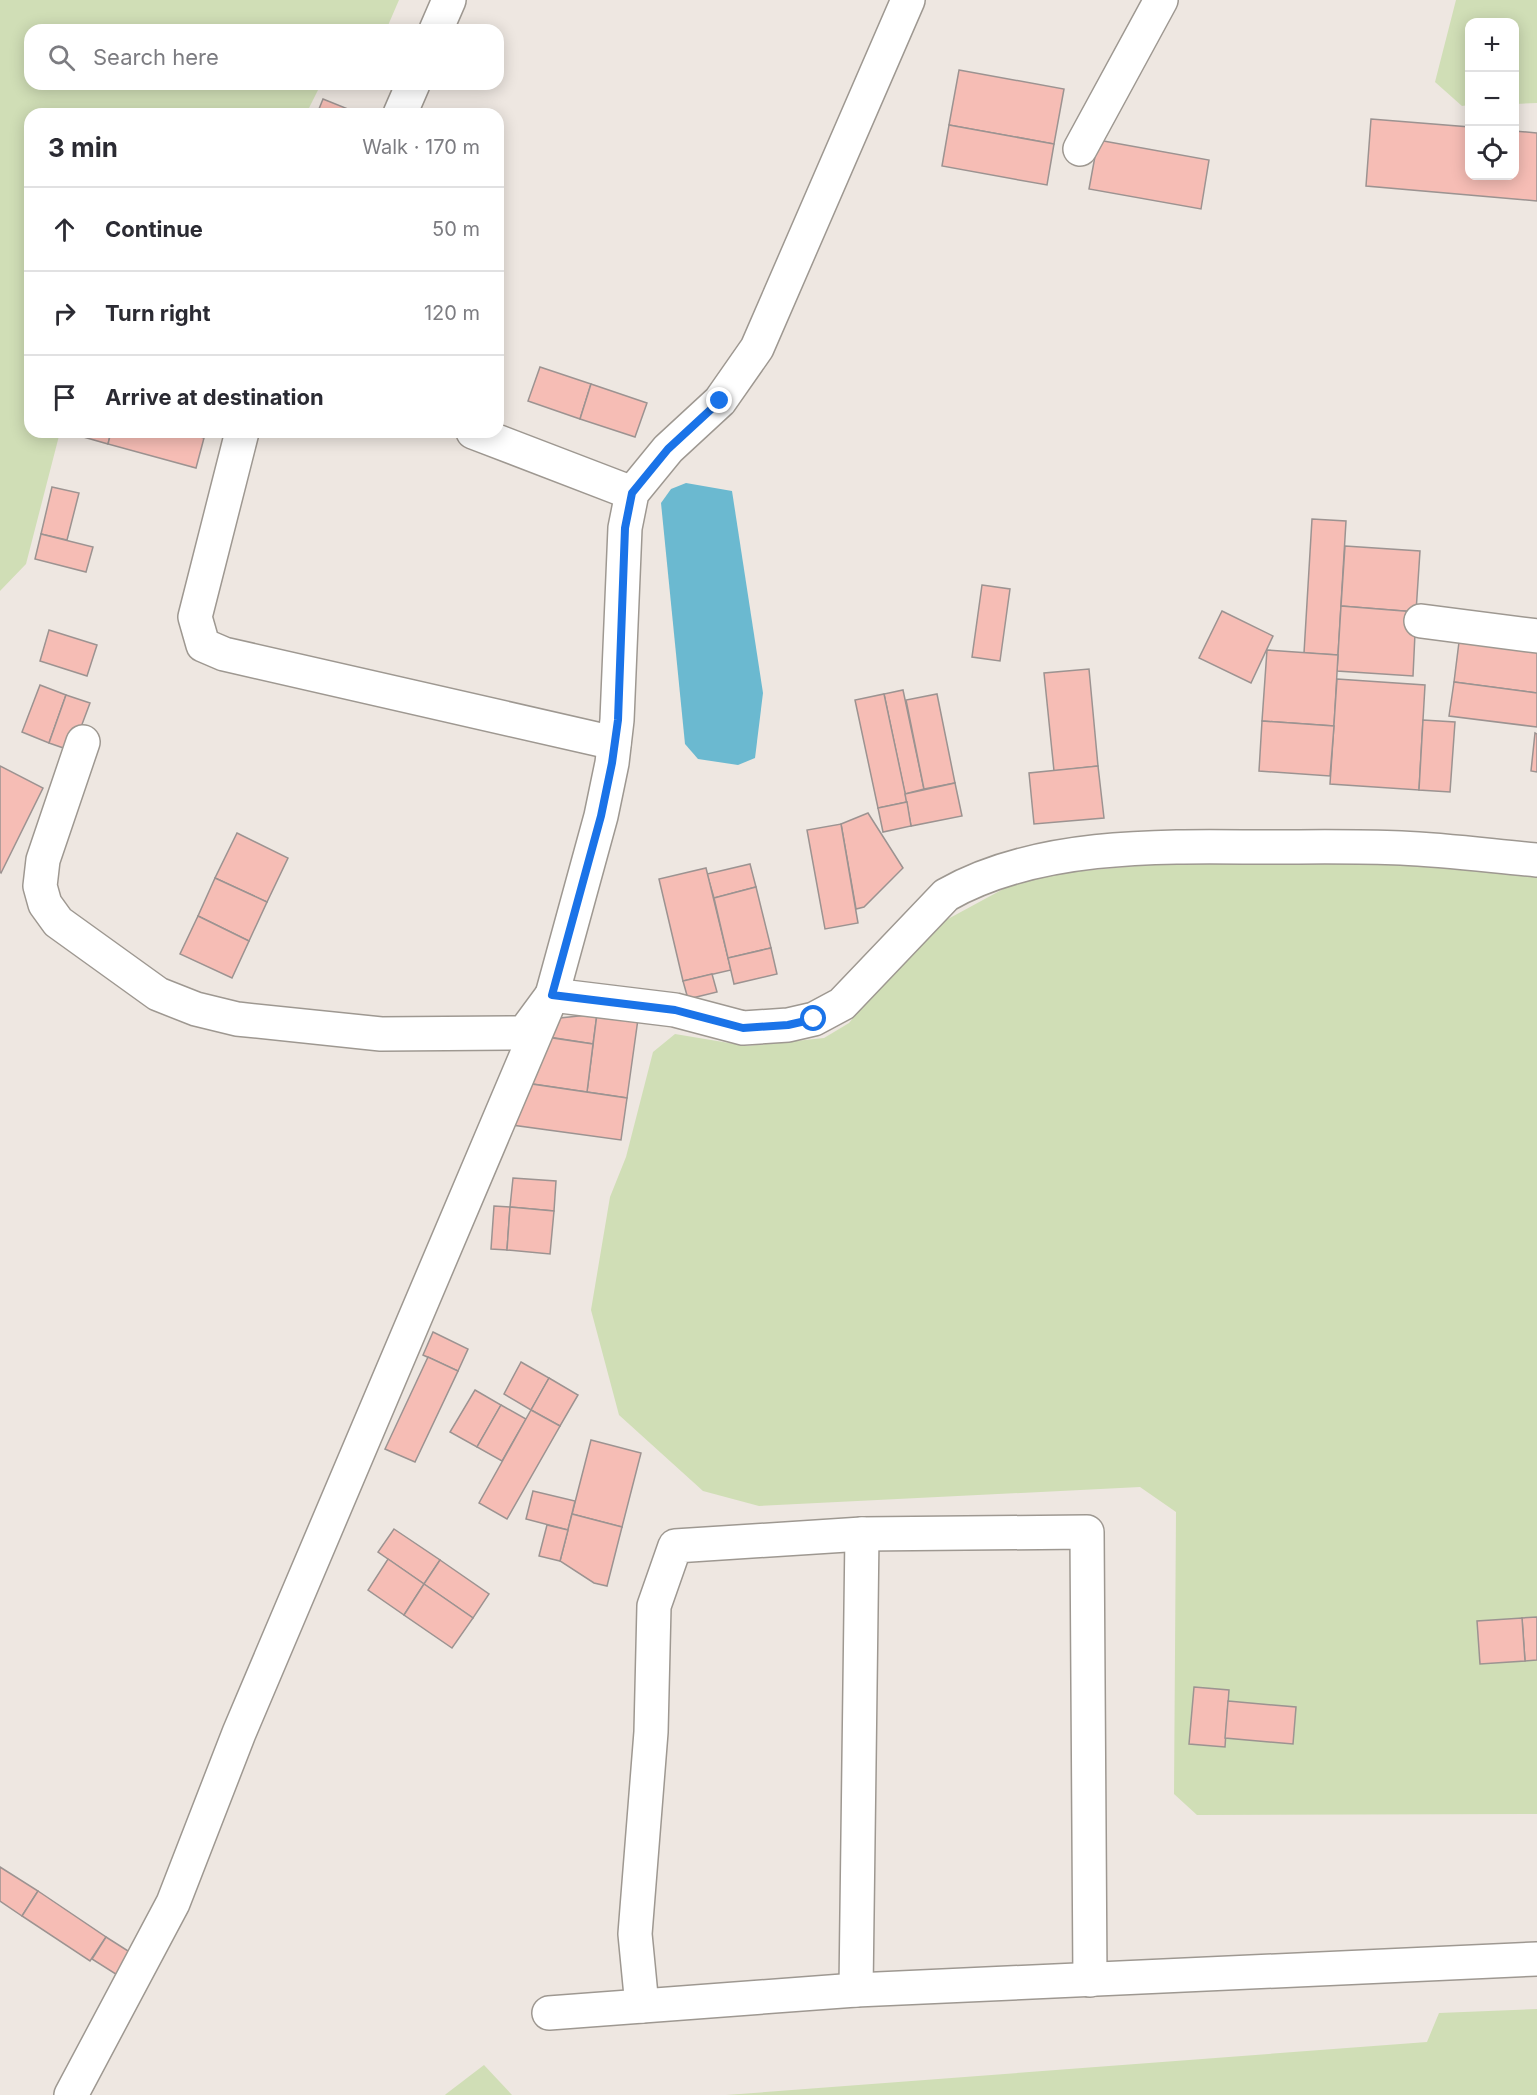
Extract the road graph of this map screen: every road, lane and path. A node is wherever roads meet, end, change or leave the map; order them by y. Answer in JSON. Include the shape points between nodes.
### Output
{"nodes":[{"id":1,"x":448,"y":0,"type":"edge"},
{"id":2,"x":908,"y":0,"type":"edge"},
{"id":3,"x":1161,"y":0,"type":"edge"},
{"id":4,"x":438,"y":24,"type":"edge"},
{"id":5,"x":410,"y":90,"type":"edge"},
{"id":6,"x":403,"y":108,"type":"edge"},
{"id":7,"x":1080,"y":149,"type":"dead end"},
{"id":8,"x":240,"y":438,"type":"edge"},
{"id":9,"x":489,"y":438,"type":"edge"},
{"id":10,"x":632,"y":493,"type":"junction"},
{"id":11,"x":1421,"y":621,"type":"dead end"},
{"id":12,"x":1537,"y":636,"type":"edge"},
{"id":13,"x":83,"y":742,"type":"dead end"},
{"id":14,"x":614,"y":743,"type":"junction"},
{"id":15,"x":1537,"y":860,"type":"edge"},
{"id":16,"x":552,"y":995,"type":"junction"},
{"id":17,"x":862,"y":1534,"type":"junction"},
{"id":18,"x":1537,"y":1959,"type":"edge"},
{"id":19,"x":1090,"y":1980,"type":"junction"},
{"id":20,"x":856,"y":1990,"type":"junction"},
{"id":21,"x":642,"y":2006,"type":"junction"},
{"id":22,"x":549,"y":2013,"type":"dead end"},
{"id":23,"x":71,"y":2095,"type":"edge"}],
"edges":[{"from":1,"to":4,"type":"street"},
{"from":2,"to":10,"type":"street","via":[[757,348],[720,401],[668,449]]},
{"from":3,"to":7,"type":"street"},
{"from":5,"to":6,"type":"street"},
{"from":8,"to":14,"type":"street","via":[[195,617],[203,645],[224,654]]},
{"from":9,"to":10,"type":"street"},
{"from":10,"to":14,"type":"street","via":[[625,528]]},
{"from":11,"to":12,"type":"street"},
{"from":13,"to":16,"type":"street","via":[[43,860],[40,886],[45,904],[58,922],[158,994],[196,1010],[237,1019],[381,1034],[524,1033]]},
{"from":14,"to":16,"type":"street","via":[[601,816]]},
{"from":15,"to":16,"type":"street","via":[[1402,848],[1201,846],[1098,853],[1022,864],[967,883],[946,895],[842,1004],[814,1019],[743,1028],[675,1010]]},
{"from":16,"to":23,"type":"street","via":[[239,1733],[173,1904]]},
{"from":17,"to":19,"type":"street","via":[[1086,1532]]},
{"from":17,"to":20,"type":"street"},
{"from":17,"to":21,"type":"street","via":[[675,1546],[654,1606],[651,1732],[635,1934]]},
{"from":18,"to":19,"type":"street"},
{"from":19,"to":20,"type":"street"},
{"from":20,"to":21,"type":"street"},
{"from":21,"to":22,"type":"street"}]}
